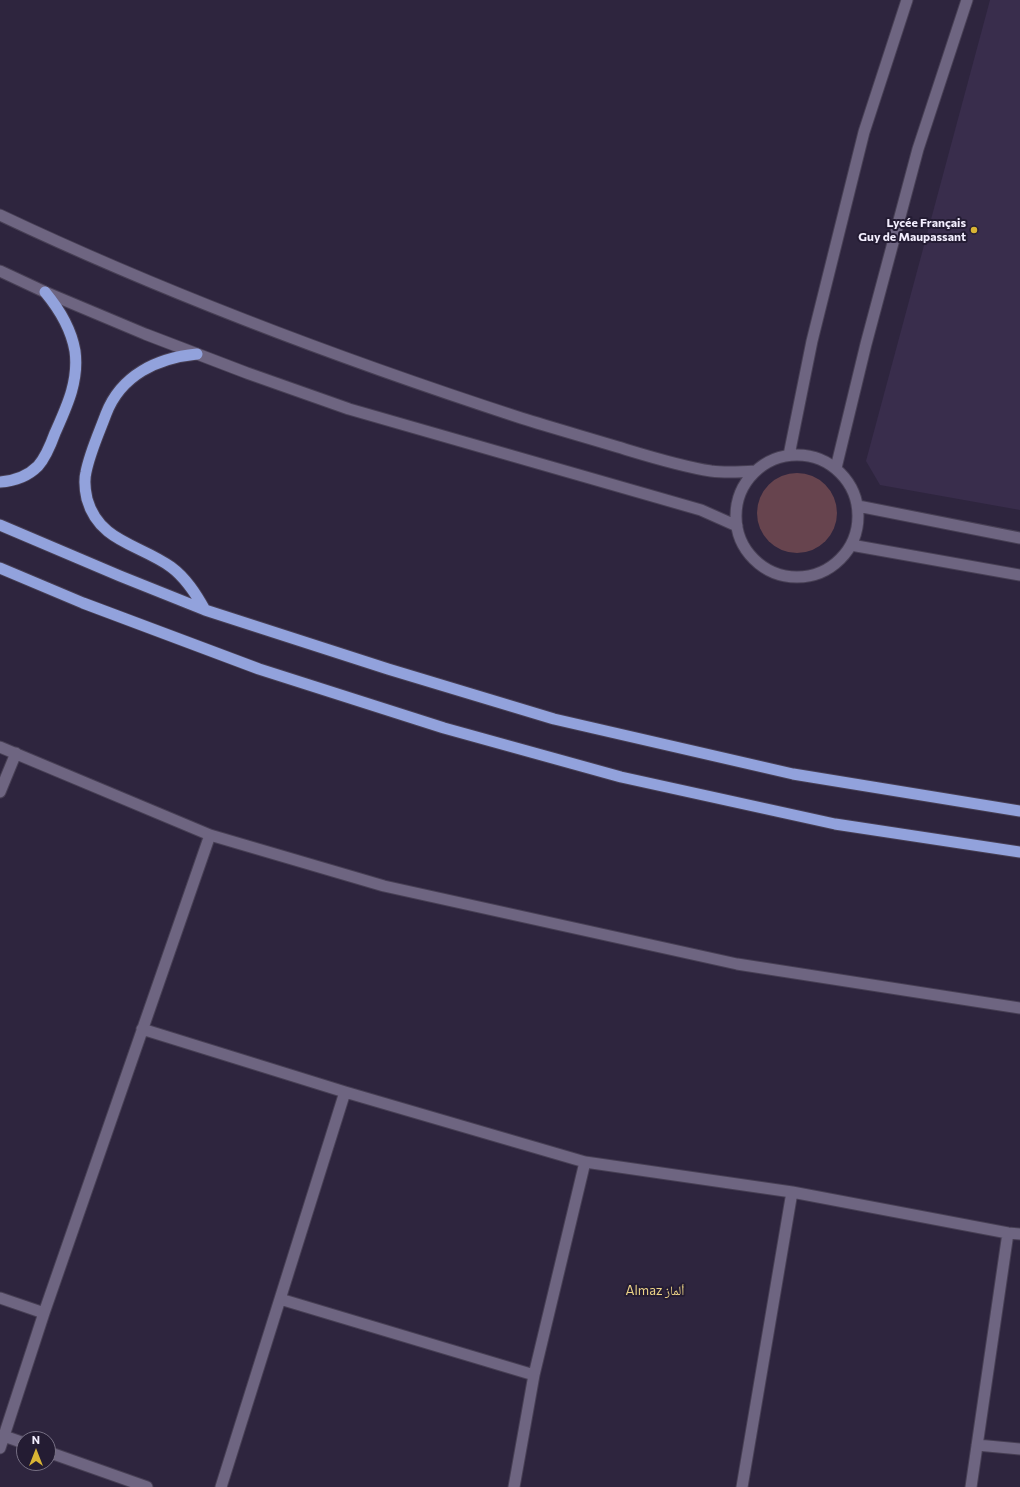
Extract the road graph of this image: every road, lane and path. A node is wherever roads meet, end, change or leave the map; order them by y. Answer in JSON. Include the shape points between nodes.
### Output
{"nodes":[{"id":1,"x":907,"y":0,"type":"edge"},
{"id":2,"x":967,"y":0,"type":"edge"},
{"id":3,"x":0,"y":215,"type":"edge"},
{"id":4,"x":0,"y":271,"type":"edge"},
{"id":5,"x":45,"y":292,"type":"junction"},
{"id":6,"x":197,"y":354,"type":"junction"},
{"id":7,"x":789,"y":455,"type":"junction"},
{"id":8,"x":836,"y":468,"type":"junction"},
{"id":9,"x":755,"y":471,"type":"junction"},
{"id":10,"x":0,"y":482,"type":"edge"},
{"id":11,"x":858,"y":506,"type":"junction"},
{"id":12,"x":0,"y":525,"type":"edge"},
{"id":13,"x":737,"y":526,"type":"junction"},
{"id":14,"x":1020,"y":538,"type":"edge"},
{"id":15,"x":851,"y":545,"type":"junction"},
{"id":16,"x":0,"y":568,"type":"edge"},
{"id":17,"x":1020,"y":576,"type":"edge"},
{"id":18,"x":205,"y":610,"type":"junction"},
{"id":19,"x":0,"y":746,"type":"edge"},
{"id":20,"x":16,"y":753,"type":"junction"},
{"id":21,"x":0,"y":792,"type":"edge"},
{"id":22,"x":1020,"y":812,"type":"edge"},
{"id":23,"x":210,"y":835,"type":"junction"},
{"id":24,"x":1020,"y":852,"type":"edge"},
{"id":25,"x":1020,"y":1008,"type":"edge"},
{"id":26,"x":142,"y":1029,"type":"junction"},
{"id":27,"x":345,"y":1092,"type":"junction"},
{"id":28,"x":585,"y":1162,"type":"junction"},
{"id":29,"x":792,"y":1192,"type":"junction"},
{"id":30,"x":1008,"y":1233,"type":"junction"},
{"id":31,"x":1020,"y":1234,"type":"edge"},
{"id":32,"x":0,"y":1298,"type":"edge"},
{"id":33,"x":280,"y":1299,"type":"junction"},
{"id":34,"x":44,"y":1312,"type":"junction"},
{"id":35,"x":534,"y":1376,"type":"junction"},
{"id":36,"x":4,"y":1436,"type":"junction"},
{"id":37,"x":16,"y":1440,"type":"edge"},
{"id":38,"x":977,"y":1445,"type":"junction"},
{"id":39,"x":0,"y":1448,"type":"edge"},
{"id":40,"x":1020,"y":1449,"type":"edge"},
{"id":41,"x":56,"y":1455,"type":"edge"},
{"id":42,"x":146,"y":1487,"type":"edge"},
{"id":43,"x":221,"y":1487,"type":"edge"},
{"id":44,"x":514,"y":1487,"type":"edge"},
{"id":45,"x":742,"y":1487,"type":"edge"},
{"id":46,"x":971,"y":1487,"type":"edge"}],
"edges":[{"from":1,"to":7,"type":"street","via":[[862,140],[812,341]]},
{"from":2,"to":8,"type":"street","via":[[916,157]]},
{"from":3,"to":9,"type":"street","via":[[177,293],[421,386],[545,426],[670,462],[713,471]]},
{"from":4,"to":5,"type":"street"},
{"from":5,"to":6,"type":"street"},
{"from":5,"to":10,"type":"highway","via":[[60,309],[75,351],[76,374],[72,396],[48,451],[39,465],[27,475],[12,481]]},
{"from":6,"to":13,"type":"street","via":[[349,409],[701,510]]},
{"from":6,"to":18,"type":"highway","via":[[157,363],[133,378],[120,390],[110,404],[91,455],[86,473],[86,491],[90,509],[113,537],[173,568],[196,594]]},
{"from":7,"to":8,"type":"street","via":[[805,455]]},
{"from":7,"to":9,"type":"street","via":[[771,461]]},
{"from":8,"to":11,"type":"street","via":[[854,492]]},
{"from":9,"to":13,"type":"street","via":[[739,496]]},
{"from":11,"to":14,"type":"street"},
{"from":11,"to":15,"type":"street","via":[[858,526]]},
{"from":12,"to":18,"type":"highway"},
{"from":13,"to":15,"type":"street","via":[[743,543],[754,559],[770,570],[788,576],[806,576],[824,570],[840,560]]},
{"from":15,"to":17,"type":"street"},
{"from":16,"to":24,"type":"highway","via":[[83,603],[259,669],[444,728],[614,775],[835,824]]},
{"from":18,"to":22,"type":"highway","via":[[554,719],[793,774]]},
{"from":19,"to":20,"type":"street"},
{"from":20,"to":21,"type":"street"},
{"from":20,"to":23,"type":"street"},
{"from":23,"to":25,"type":"street","via":[[384,886],[737,964]]},
{"from":23,"to":26,"type":"street"},
{"from":26,"to":27,"type":"street"},
{"from":26,"to":34,"type":"street"},
{"from":27,"to":28,"type":"street"},
{"from":27,"to":33,"type":"street"},
{"from":28,"to":29,"type":"street"},
{"from":28,"to":35,"type":"street"},
{"from":29,"to":30,"type":"street"},
{"from":29,"to":45,"type":"street"},
{"from":30,"to":31,"type":"street"},
{"from":30,"to":38,"type":"street"},
{"from":32,"to":34,"type":"street"},
{"from":33,"to":35,"type":"street"},
{"from":33,"to":43,"type":"street"},
{"from":34,"to":36,"type":"street"},
{"from":35,"to":44,"type":"street"},
{"from":36,"to":37,"type":"street"},
{"from":36,"to":39,"type":"street"},
{"from":38,"to":40,"type":"street"},
{"from":38,"to":46,"type":"street"},
{"from":41,"to":42,"type":"street"}]}
